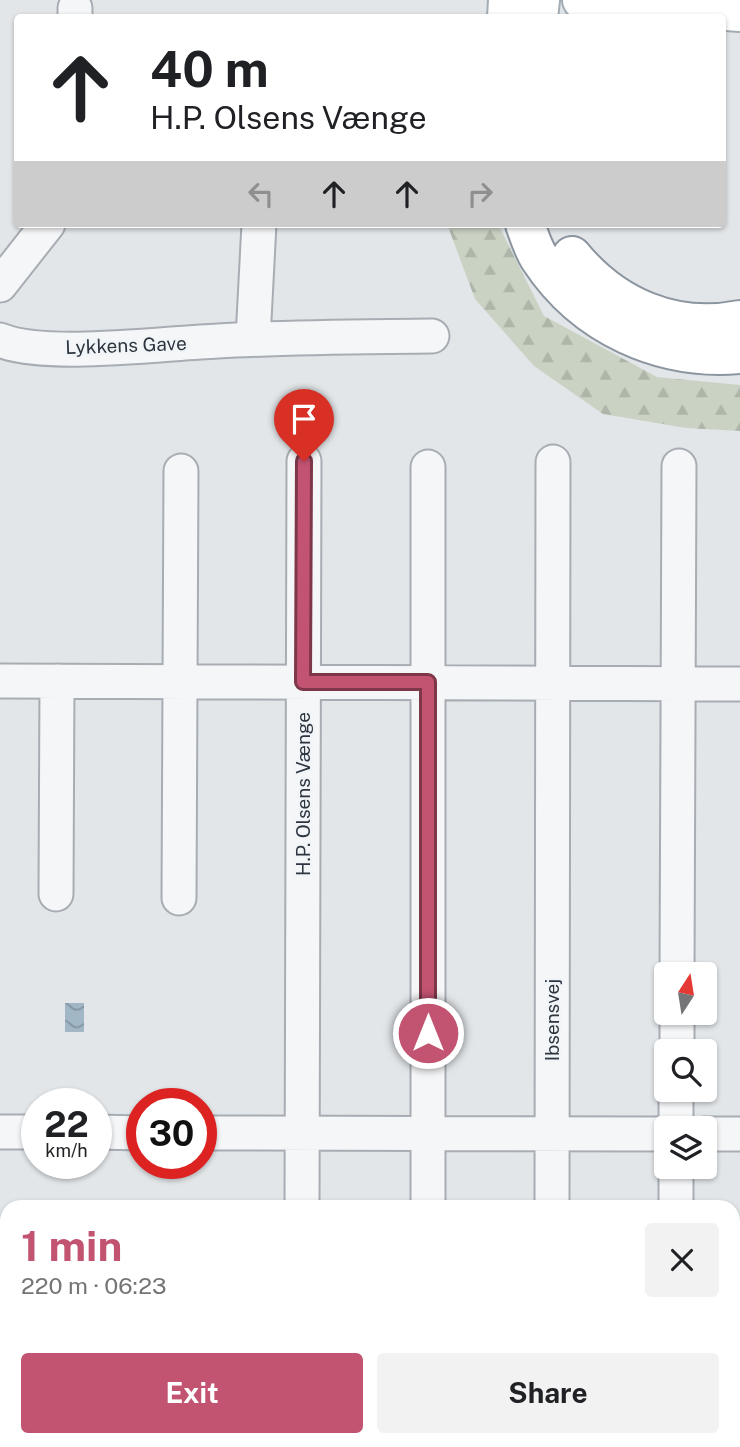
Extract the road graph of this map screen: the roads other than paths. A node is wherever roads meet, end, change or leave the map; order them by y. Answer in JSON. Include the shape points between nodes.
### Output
{"nodes":[{"id":1,"x":583,"y":0,"type":"edge"},
{"id":2,"x":740,"y":12,"type":"edge"},
{"id":3,"x":45,"y":228,"type":"edge"},
{"id":4,"x":259,"y":228,"type":"edge"},
{"id":5,"x":527,"y":228,"type":"edge"},
{"id":6,"x":555,"y":228,"type":"edge"},
{"id":7,"x":0,"y":285,"type":"edge"},
{"id":8,"x":740,"y":320,"type":"edge"},
{"id":9,"x":432,"y":336,"type":"dead end"},
{"id":10,"x":253,"y":339,"type":"junction"},
{"id":11,"x":0,"y":340,"type":"edge"},
{"id":12,"x":740,"y":354,"type":"edge"},
{"id":13,"x":304,"y":461,"type":"dead end"},
{"id":14,"x":553,"y":462,"type":"dead end"},
{"id":15,"x":679,"y":466,"type":"dead end"},
{"id":16,"x":428,"y":467,"type":"dead end"},
{"id":17,"x":181,"y":471,"type":"dead end"},
{"id":18,"x":0,"y":681,"type":"edge"},
{"id":19,"x":57,"y":681,"type":"junction"},
{"id":20,"x":180,"y":681,"type":"junction"},
{"id":21,"x":303,"y":682,"type":"junction"},
{"id":22,"x":428,"y":682,"type":"junction"},
{"id":23,"x":553,"y":683,"type":"junction"},
{"id":24,"x":678,"y":683,"type":"junction"},
{"id":25,"x":740,"y":684,"type":"edge"},
{"id":26,"x":56,"y":894,"type":"dead end"},
{"id":27,"x":179,"y":898,"type":"dead end"},
{"id":28,"x":677,"y":962,"type":"edge"},
{"id":29,"x":0,"y":1132,"type":"edge"},
{"id":30,"x":21,"y":1132,"type":"edge"},
{"id":31,"x":217,"y":1133,"type":"edge"},
{"id":32,"x":302,"y":1134,"type":"junction"},
{"id":33,"x":428,"y":1134,"type":"junction"},
{"id":34,"x":552,"y":1134,"type":"junction"},
{"id":35,"x":654,"y":1134,"type":"edge"},
{"id":36,"x":717,"y":1134,"type":"edge"},
{"id":37,"x":740,"y":1134,"type":"edge"},
{"id":38,"x":676,"y":1179,"type":"edge"},
{"id":39,"x":302,"y":1200,"type":"edge"},
{"id":40,"x":428,"y":1200,"type":"edge"},
{"id":41,"x":552,"y":1200,"type":"edge"},
{"id":42,"x":676,"y":1200,"type":"edge"}],
"edges":[{"from":1,"to":2,"type":"main road"},
{"from":3,"to":7,"type":"street"},
{"from":4,"to":10,"type":"street"},
{"from":5,"to":12,"type":"main road","via":[[539,258],[572,298],[607,325],[651,346],[714,356]]},
{"from":6,"to":8,"type":"main road","via":[[562,245],[591,280],[629,306],[671,321],[717,325]]},
{"from":9,"to":10,"type":"street","name":"Lykkens Gave"},
{"from":10,"to":11,"type":"street","name":"Lykkens Gave","via":[[71,348]]},
{"from":13,"to":21,"type":"street","name":"H.P. Olsens Vænge"},
{"from":14,"to":23,"type":"street"},
{"from":15,"to":24,"type":"street"},
{"from":16,"to":22,"type":"street"},
{"from":17,"to":20,"type":"street"},
{"from":18,"to":19,"type":"street"},
{"from":19,"to":20,"type":"street"},
{"from":19,"to":26,"type":"street"},
{"from":20,"to":21,"type":"street"},
{"from":20,"to":27,"type":"street"},
{"from":21,"to":22,"type":"street"},
{"from":21,"to":32,"type":"street","name":"H.P. Olsens Vænge"},
{"from":22,"to":23,"type":"street"},
{"from":22,"to":33,"type":"street"},
{"from":23,"to":24,"type":"street"},
{"from":23,"to":34,"type":"street","name":"Ibsensvej"},
{"from":24,"to":25,"type":"street"},
{"from":24,"to":28,"type":"street"},
{"from":29,"to":30,"type":"street"},
{"from":31,"to":32,"type":"street"},
{"from":32,"to":33,"type":"street"},
{"from":32,"to":39,"type":"street"},
{"from":33,"to":34,"type":"street"},
{"from":33,"to":40,"type":"street"},
{"from":34,"to":35,"type":"street"},
{"from":34,"to":41,"type":"street","name":"Ibsensvej"},
{"from":36,"to":37,"type":"street"},
{"from":38,"to":42,"type":"street"}]}
